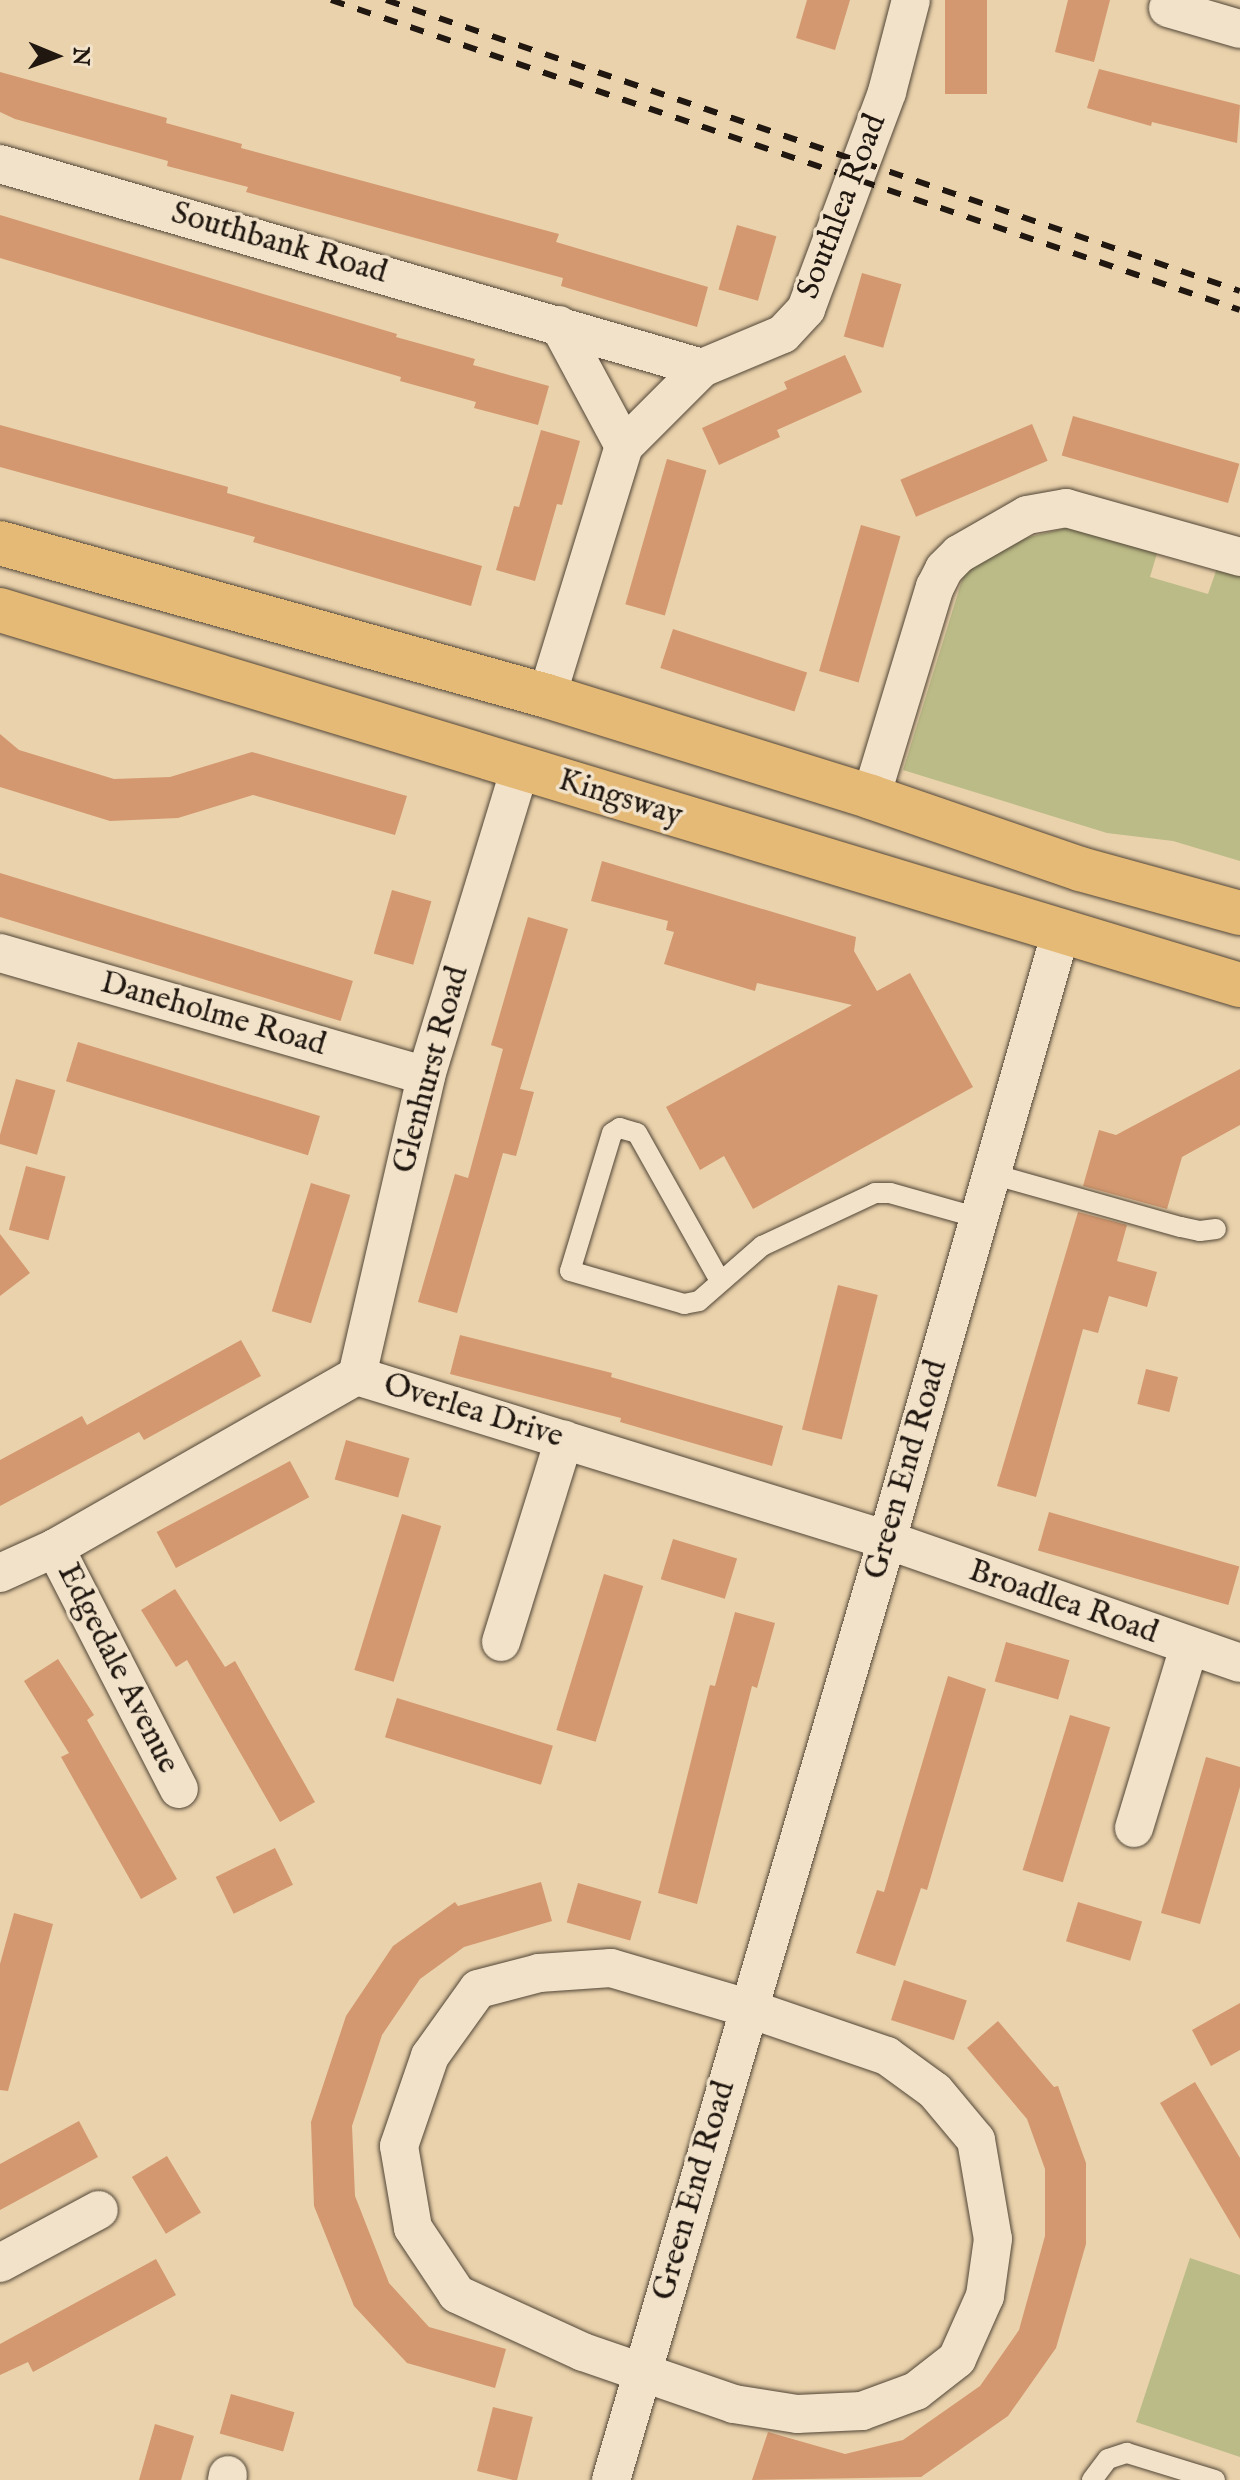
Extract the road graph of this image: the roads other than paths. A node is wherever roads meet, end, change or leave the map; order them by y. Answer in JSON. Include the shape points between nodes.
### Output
{"nodes":[{"id":1,"x":911,"y":0,"type":"edge"},
{"id":2,"x":1168,"y":8,"type":"dead end"},
{"id":3,"x":1240,"y":29,"type":"edge"},
{"id":4,"x":0,"y":164,"type":"edge"},
{"id":5,"x":559,"y":325,"type":"junction"},
{"id":6,"x":702,"y":368,"type":"junction"},
{"id":7,"x":624,"y":446,"type":"junction"},
{"id":8,"x":0,"y":543,"type":"edge"},
{"id":9,"x":1240,"y":557,"type":"edge"},
{"id":10,"x":0,"y":610,"type":"edge"},
{"id":11,"x":547,"y":696,"type":"junction"},
{"id":12,"x":520,"y":769,"type":"junction"},
{"id":13,"x":871,"y":797,"type":"junction"},
{"id":14,"x":1080,"y":869,"type":"junction"},
{"id":15,"x":1240,"y":913,"type":"edge"},
{"id":16,"x":1061,"y":931,"type":"junction"},
{"id":17,"x":0,"y":953,"type":"edge"},
{"id":18,"x":1240,"y":985,"type":"edge"},
{"id":19,"x":426,"y":1076,"type":"junction"},
{"id":20,"x":992,"y":1174,"type":"junction"},
{"id":21,"x":979,"y":1218,"type":"junction"},
{"id":22,"x":1216,"y":1229,"type":"dead end"},
{"id":23,"x":719,"y":1279,"type":"junction"},
{"id":24,"x":357,"y":1376,"type":"junction"},
{"id":25,"x":564,"y":1440,"type":"junction"},
{"id":26,"x":887,"y":1540,"type":"junction"},
{"id":27,"x":55,"y":1548,"type":"junction"},
{"id":28,"x":0,"y":1573,"type":"edge"},
{"id":29,"x":501,"y":1642,"type":"dead end"},
{"id":30,"x":1189,"y":1647,"type":"junction"},
{"id":31,"x":1240,"y":1663,"type":"edge"},
{"id":32,"x":179,"y":1789,"type":"dead end"},
{"id":33,"x":1134,"y":1828,"type":"dead end"},
{"id":34,"x":747,"y":2008,"type":"junction"},
{"id":35,"x":99,"y":2210,"type":"dead end"},
{"id":36,"x":0,"y":2263,"type":"edge"},
{"id":37,"x":644,"y":2374,"type":"junction"},
{"id":38,"x":611,"y":2480,"type":"edge"},
{"id":39,"x":1092,"y":2480,"type":"edge"},
{"id":40,"x":1215,"y":2480,"type":"edge"}],
"edges":[{"from":1,"to":6,"type":"street","name":"Southlea Road","via":[[887,92],[806,309],[783,334]]},
{"from":2,"to":3,"type":"street"},
{"from":4,"to":5,"type":"street","name":"Southbank Road"},
{"from":5,"to":6,"type":"street","name":"Southbank Road"},
{"from":5,"to":7,"type":"street"},
{"from":6,"to":7,"type":"street","name":"Southlea Road"},
{"from":7,"to":11,"type":"street","name":"Southlea Road"},
{"from":8,"to":11,"type":"highway"},
{"from":9,"to":13,"type":"street","via":[[1066,508],[1027,515],[959,554],[935,587]]},
{"from":10,"to":12,"type":"highway","name":"Kingsway"},
{"from":11,"to":13,"type":"highway"},
{"from":12,"to":16,"type":"highway","name":"Kingsway"},
{"from":12,"to":19,"type":"street","name":"Glenhurst Road"},
{"from":13,"to":14,"type":"highway"},
{"from":14,"to":15,"type":"highway"},
{"from":14,"to":16,"type":"highway"},
{"from":16,"to":18,"type":"highway","name":"Kingsway"},
{"from":16,"to":20,"type":"street","name":"Green End Road"},
{"from":17,"to":19,"type":"street","name":"Daneholme Road"},
{"from":19,"to":24,"type":"street","name":"Glenhurst Road"},
{"from":20,"to":21,"type":"street","name":"Green End Road"},
{"from":20,"to":22,"type":"lane","via":[[1181,1227]]},
{"from":21,"to":23,"type":"lane","via":[[875,1193],[762,1246]]},
{"from":21,"to":26,"type":"street","name":"Green End Road"},
{"from":23,"to":23,"type":"lane","via":[[691,1304],[570,1271],[612,1133],[620,1128],[637,1133]]},
{"from":24,"to":25,"type":"street","name":"Overlea Drive"},
{"from":24,"to":27,"type":"street","name":"Overlea Drive"},
{"from":25,"to":26,"type":"street","name":"Overlea Drive"},
{"from":25,"to":29,"type":"street"},
{"from":26,"to":30,"type":"street","name":"Broadlea Road"},
{"from":26,"to":34,"type":"street","name":"Green End Road"},
{"from":27,"to":28,"type":"street","name":"Overlea Drive"},
{"from":27,"to":32,"type":"street","name":"Edgedale Avenue"},
{"from":30,"to":31,"type":"street","name":"Broadlea Road"},
{"from":30,"to":33,"type":"street"},
{"from":34,"to":37,"type":"street","name":"Green End Road"},
{"from":34,"to":37,"type":"street","via":[[611,1968],[539,1973],[478,1989],[430,2056],[399,2146],[413,2228],[457,2294]]},
{"from":34,"to":37,"type":"street","via":[[887,2056],[935,2091],[976,2140],[993,2239],[985,2296],[957,2359],[916,2391],[862,2411],[797,2414],[734,2404]]},
{"from":35,"to":36,"type":"street"},
{"from":37,"to":38,"type":"street","name":"Green End Road"},
{"from":39,"to":40,"type":"lane","via":[[1108,2459],[1127,2453]]}]}
